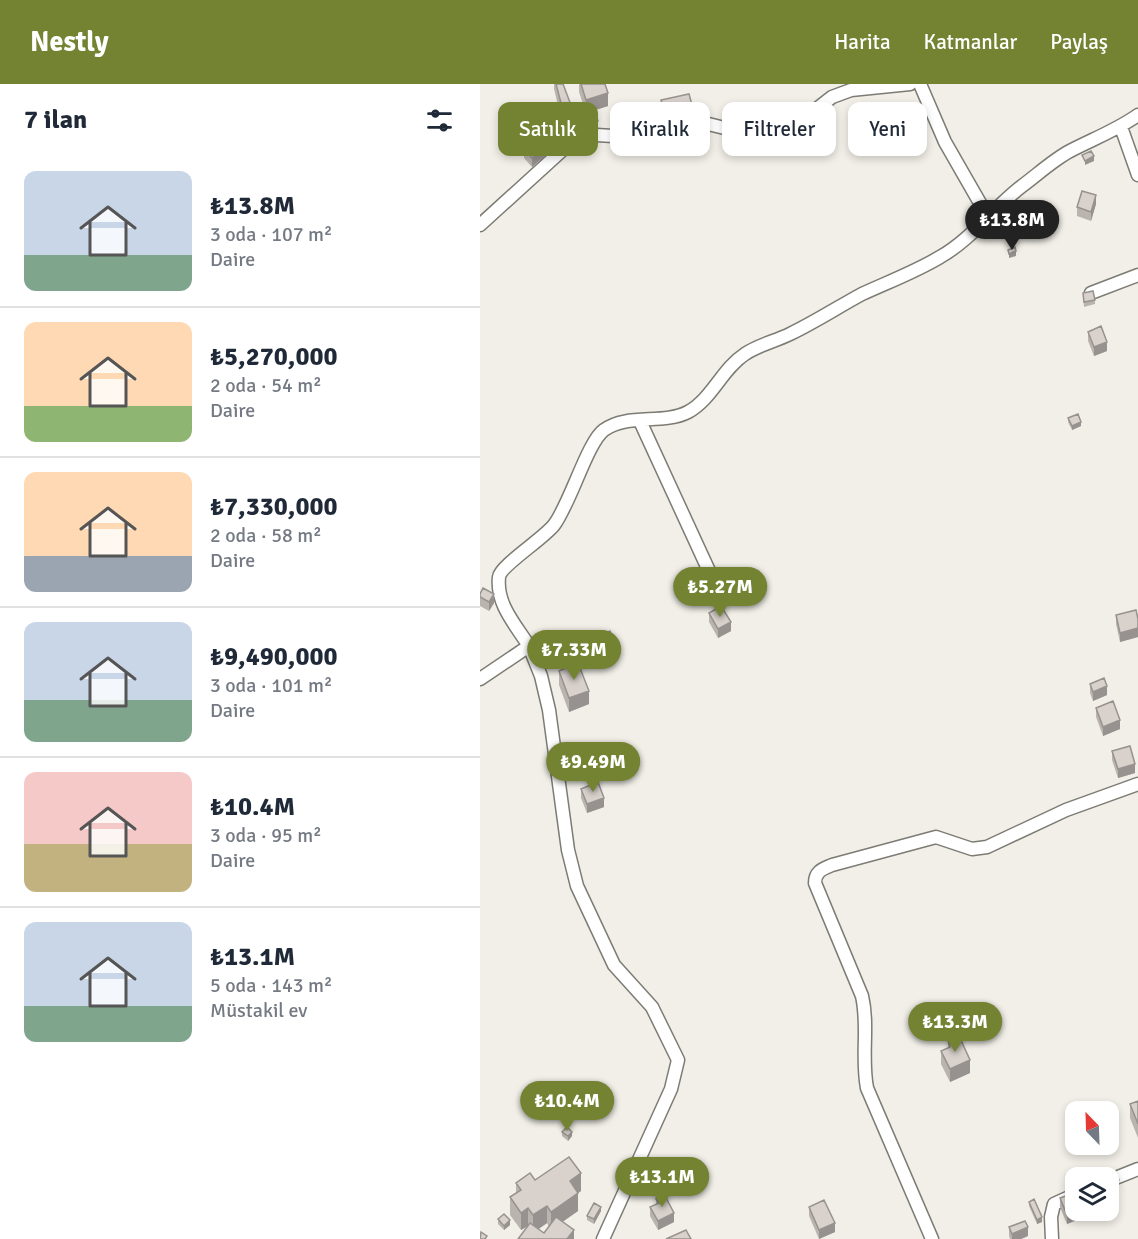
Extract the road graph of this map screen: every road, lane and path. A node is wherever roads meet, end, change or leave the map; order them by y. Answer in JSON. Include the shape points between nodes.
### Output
{"nodes":[{"id":1,"x":910,"y":84,"type":"edge"},
{"id":2,"x":920,"y":84,"type":"edge"},
{"id":3,"x":1138,"y":115,"type":"edge"},
{"id":4,"x":1121,"y":127,"type":"junction"},
{"id":5,"x":1138,"y":175,"type":"edge"},
{"id":6,"x":988,"y":217,"type":"junction"},
{"id":7,"x":480,"y":225,"type":"edge"},
{"id":8,"x":1138,"y":275,"type":"edge"},
{"id":9,"x":1091,"y":293,"type":"edge"},
{"id":10,"x":640,"y":421,"type":"junction"},
{"id":11,"x":721,"y":597,"type":"dead end"},
{"id":12,"x":529,"y":646,"type":"junction"},
{"id":13,"x":480,"y":679,"type":"edge"},
{"id":14,"x":1138,"y":784,"type":"edge"},
{"id":15,"x":1138,"y":1169,"type":"edge"},
{"id":16,"x":1119,"y":1177,"type":"edge"},
{"id":17,"x":1065,"y":1199,"type":"edge"},
{"id":18,"x":1050,"y":1238,"type":"edge"},
{"id":19,"x":603,"y":1239,"type":"edge"},
{"id":20,"x":932,"y":1239,"type":"edge"}],
"edges":[{"from":1,"to":7,"type":"street","via":[[851,90],[832,98],[795,126],[761,137],[688,119],[613,136],[580,134]]},
{"from":2,"to":6,"type":"street","via":[[945,142]]},
{"from":3,"to":4,"type":"street"},
{"from":4,"to":5,"type":"street"},
{"from":4,"to":6,"type":"street","via":[[1068,152],[1015,191]]},
{"from":6,"to":10,"type":"street","via":[[941,257],[745,353],[688,412]]},
{"from":8,"to":9,"type":"street"},
{"from":10,"to":11,"type":"street"},
{"from":10,"to":12,"type":"street","via":[[616,424],[597,436],[555,524],[499,574],[498,598]]},
{"from":12,"to":13,"type":"street"},
{"from":12,"to":19,"type":"street","via":[[549,710],[568,850],[577,886],[614,965],[652,1006],[678,1060],[671,1089]]},
{"from":14,"to":20,"type":"street","via":[[1066,810],[987,847],[972,849],[936,837],[832,865],[815,877],[863,1001],[867,1088]]},
{"from":15,"to":16,"type":"street"},
{"from":17,"to":18,"type":"street","via":[[1054,1204]]}]}
